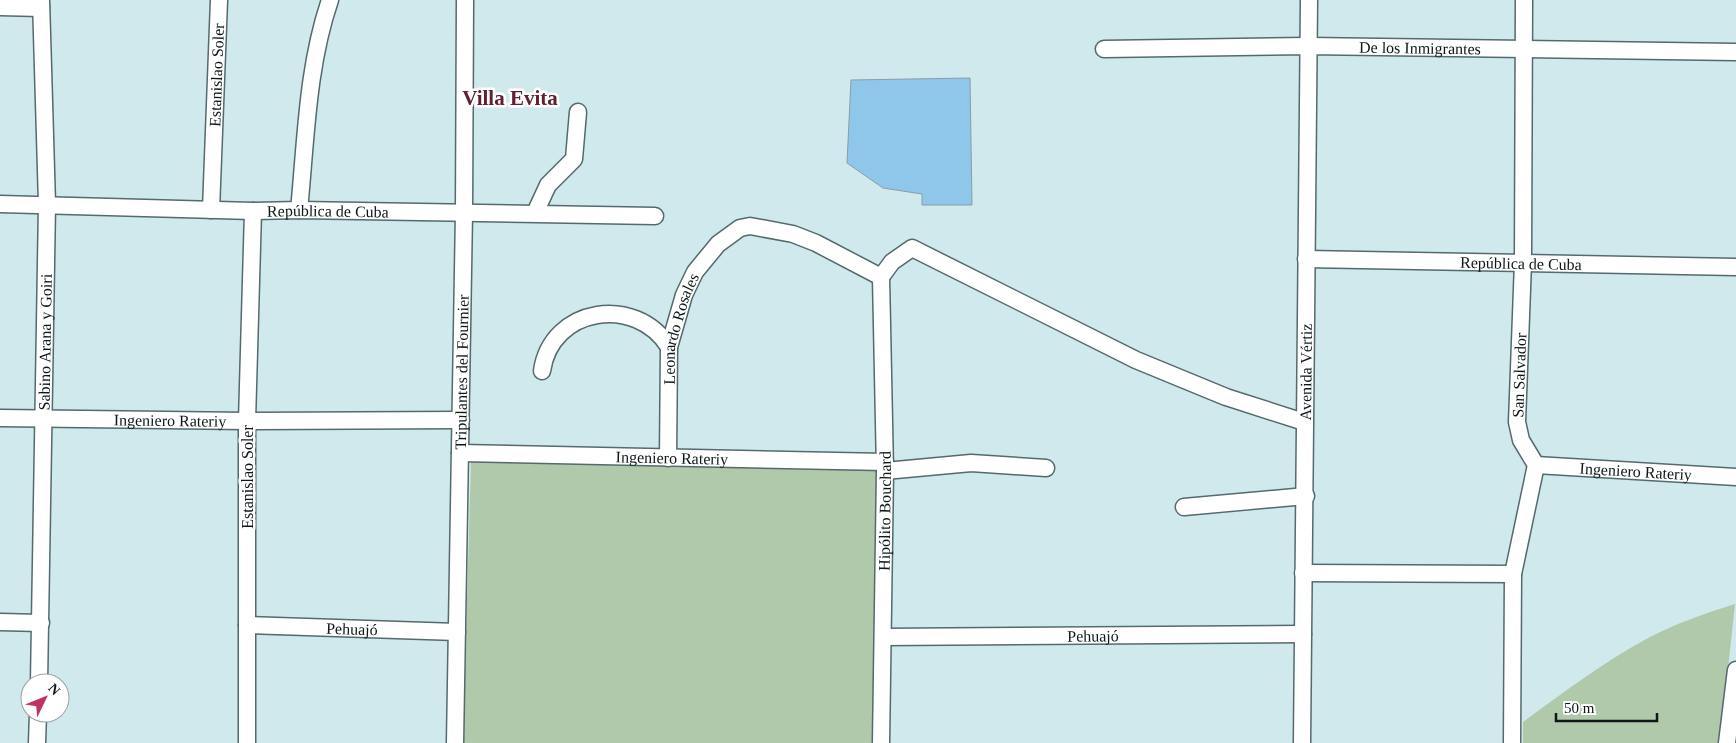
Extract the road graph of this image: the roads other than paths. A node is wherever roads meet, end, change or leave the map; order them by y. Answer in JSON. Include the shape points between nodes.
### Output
{"nodes":[{"id":1,"x":219,"y":0,"type":"edge"},
{"id":2,"x":330,"y":0,"type":"edge"},
{"id":3,"x":464,"y":0,"type":"edge"},
{"id":4,"x":1309,"y":0,"type":"edge"},
{"id":5,"x":1524,"y":0,"type":"edge"},
{"id":6,"x":41,"y":4,"type":"edge"},
{"id":7,"x":0,"y":7,"type":"edge"},
{"id":8,"x":1308,"y":46,"type":"junction"},
{"id":9,"x":1104,"y":49,"type":"dead end"},
{"id":10,"x":1523,"y":49,"type":"junction"},
{"id":11,"x":1736,"y":52,"type":"edge"},
{"id":12,"x":578,"y":112,"type":"dead end"},
{"id":13,"x":0,"y":204,"type":"edge"},
{"id":14,"x":47,"y":204,"type":"junction"},
{"id":15,"x":211,"y":210,"type":"junction"},
{"id":16,"x":299,"y":210,"type":"junction"},
{"id":17,"x":253,"y":211,"type":"junction"},
{"id":18,"x":464,"y":212,"type":"junction"},
{"id":19,"x":534,"y":213,"type":"junction"},
{"id":20,"x":655,"y":216,"type":"dead end"},
{"id":21,"x":1306,"y":259,"type":"junction"},
{"id":22,"x":1523,"y":262,"type":"junction"},
{"id":23,"x":1736,"y":267,"type":"edge"},
{"id":24,"x":881,"y":277,"type":"junction"},
{"id":25,"x":669,"y":347,"type":"junction"},
{"id":26,"x":542,"y":371,"type":"dead end"},
{"id":27,"x":0,"y":418,"type":"edge"},
{"id":28,"x":44,"y":418,"type":"junction"},
{"id":29,"x":460,"y":420,"type":"junction"},
{"id":30,"x":247,"y":421,"type":"junction"},
{"id":31,"x":1304,"y":422,"type":"junction"},
{"id":32,"x":460,"y":453,"type":"junction"},
{"id":33,"x":668,"y":458,"type":"junction"},
{"id":34,"x":1536,"y":465,"type":"junction"},
{"id":35,"x":885,"y":467,"type":"junction"},
{"id":36,"x":1046,"y":468,"type":"dead end"},
{"id":37,"x":1736,"y":477,"type":"edge"},
{"id":38,"x":1306,"y":496,"type":"junction"},
{"id":39,"x":1184,"y":507,"type":"dead end"},
{"id":40,"x":1303,"y":573,"type":"junction"},
{"id":41,"x":1514,"y":574,"type":"junction"},
{"id":42,"x":0,"y":622,"type":"edge"},
{"id":43,"x":41,"y":623,"type":"junction"},
{"id":44,"x":247,"y":625,"type":"junction"},
{"id":45,"x":456,"y":632,"type":"junction"},
{"id":46,"x":1303,"y":634,"type":"junction"},
{"id":47,"x":883,"y":637,"type":"junction"},
{"id":48,"x":1736,"y":670,"type":"edge"},
{"id":49,"x":39,"y":673,"type":"edge"},
{"id":50,"x":38,"y":723,"type":"edge"},
{"id":51,"x":38,"y":743,"type":"edge"},
{"id":52,"x":247,"y":743,"type":"edge"},
{"id":53,"x":455,"y":743,"type":"edge"},
{"id":54,"x":881,"y":743,"type":"edge"},
{"id":55,"x":1302,"y":743,"type":"edge"},
{"id":56,"x":1512,"y":743,"type":"edge"},
{"id":57,"x":1727,"y":743,"type":"edge"}],
"edges":[{"from":1,"to":15,"type":"street","name":"Estanislao Soler"},
{"from":2,"to":16,"type":"street","via":[[320,29],[312,75]]},
{"from":3,"to":18,"type":"street","name":"Tripulantes del Fournier"},
{"from":4,"to":8,"type":"street","name":"Avenida Vértiz"},
{"from":5,"to":10,"type":"street","name":"San Salvador"},
{"from":6,"to":7,"type":"street"},
{"from":6,"to":14,"type":"street","name":"Sabino Arana y Goiri"},
{"from":8,"to":9,"type":"street","name":"De los Inmigrantes"},
{"from":8,"to":10,"type":"street","name":"De los Inmigrantes"},
{"from":8,"to":21,"type":"street","name":"Avenida Vértiz"},
{"from":10,"to":11,"type":"street","name":"De los Inmigrantes"},
{"from":10,"to":22,"type":"street","name":"San Salvador"},
{"from":12,"to":19,"type":"street","via":[[574,159],[548,185]]},
{"from":13,"to":14,"type":"street","name":"República de Cuba"},
{"from":14,"to":15,"type":"street","name":"República de Cuba"},
{"from":14,"to":28,"type":"street","name":"Sabino Arana y Goiri"},
{"from":15,"to":17,"type":"street","name":"República de Cuba"},
{"from":16,"to":17,"type":"street","name":"República de Cuba"},
{"from":16,"to":18,"type":"street","name":"República de Cuba"},
{"from":17,"to":30,"type":"street","name":"Estanislao Soler"},
{"from":18,"to":19,"type":"street","name":"República de Cuba"},
{"from":18,"to":29,"type":"street","name":"Tripulantes del Fournier"},
{"from":19,"to":20,"type":"street","name":"República de Cuba"},
{"from":21,"to":22,"type":"street","name":"República de Cuba"},
{"from":21,"to":31,"type":"street","name":"Avenida Vértiz"},
{"from":22,"to":23,"type":"street","name":"República de Cuba"},
{"from":22,"to":34,"type":"street","name":"San Salvador","via":[[1517,422],[1521,440]]},
{"from":24,"to":25,"type":"street","name":"Leonardo Rosales","via":[[793,234],[750,226],[740,228],[718,244],[695,272],[684,295]]},
{"from":24,"to":31,"type":"street","via":[[892,262],[912,248],[1136,360],[1226,396]]},
{"from":24,"to":35,"type":"street","name":"Hipólito Bouchard"},
{"from":25,"to":26,"type":"street","via":[[650,327],[623,316],[606,314],[579,319],[557,334],[544,355]]},
{"from":25,"to":33,"type":"street","name":"Leonardo Rosales"},
{"from":27,"to":28,"type":"street","name":"Ingeniero Rateriy"},
{"from":28,"to":30,"type":"street","name":"Ingeniero Rateriy"},
{"from":28,"to":43,"type":"street","name":"Sabino Arana y Goiri"},
{"from":29,"to":30,"type":"street","name":"Ingeniero Rateriy"},
{"from":29,"to":32,"type":"street","name":"Tripulantes del Fournier"},
{"from":30,"to":44,"type":"street","name":"Estanislao Soler"},
{"from":31,"to":38,"type":"street","name":"Avenida Vértiz"},
{"from":32,"to":33,"type":"street","name":"Ingeniero Rateriy"},
{"from":32,"to":45,"type":"street","name":"Tripulantes del Fournier"},
{"from":33,"to":35,"type":"street","name":"Ingeniero Rateriy"},
{"from":34,"to":37,"type":"street","name":"Ingeniero Rateriy"},
{"from":34,"to":41,"type":"street"},
{"from":35,"to":36,"type":"street","name":"Ingeniero Rateriy","via":[[971,463]]},
{"from":35,"to":47,"type":"street","name":"Hipólito Bouchard"},
{"from":38,"to":39,"type":"street"},
{"from":38,"to":40,"type":"street","name":"Avenida Vértiz"},
{"from":40,"to":41,"type":"street"},
{"from":40,"to":46,"type":"street","name":"Avenida Vértiz"},
{"from":41,"to":56,"type":"street"},
{"from":42,"to":43,"type":"street"},
{"from":43,"to":49,"type":"street","name":"Sabino Arana y Goiri"},
{"from":44,"to":45,"type":"street","name":"Pehuajó"},
{"from":44,"to":52,"type":"street","name":"Estanislao Soler"},
{"from":45,"to":53,"type":"street","name":"Tripulantes del Fournier"},
{"from":46,"to":47,"type":"street","name":"Pehuajó"},
{"from":46,"to":55,"type":"street","name":"Avenida Vértiz"},
{"from":47,"to":54,"type":"street","name":"Hipólito Bouchard"},
{"from":48,"to":57,"type":"street"},
{"from":50,"to":51,"type":"street"}]}
